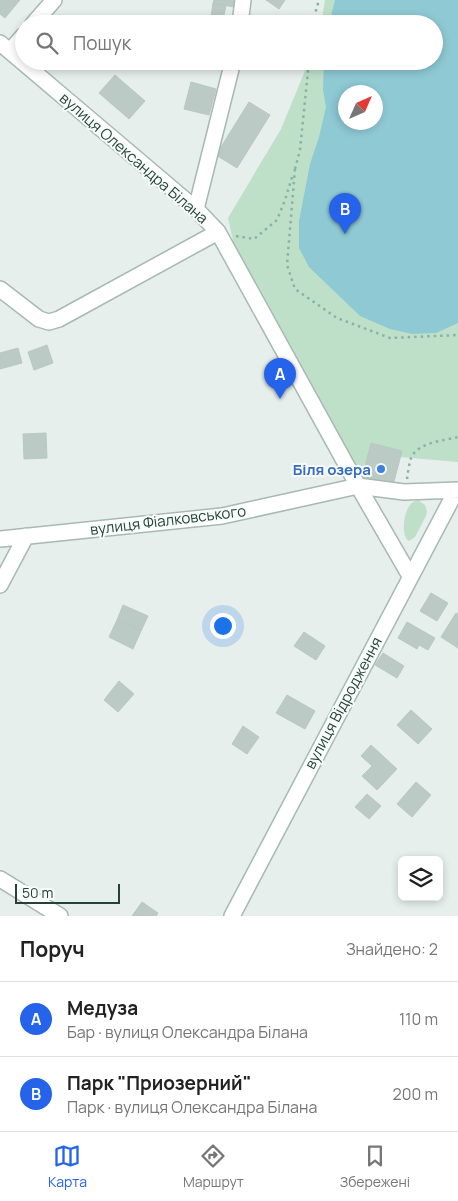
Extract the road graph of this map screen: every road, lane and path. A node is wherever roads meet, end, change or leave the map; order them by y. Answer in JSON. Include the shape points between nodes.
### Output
{"nodes":[{"id":1,"x":54,"y":0,"type":"edge"},
{"id":2,"x":243,"y":0,"type":"edge"},
{"id":3,"x":319,"y":0,"type":"edge"},
{"id":4,"x":42,"y":15,"type":"edge"},
{"id":5,"x":241,"y":15,"type":"edge"},
{"id":6,"x":315,"y":15,"type":"edge"},
{"id":7,"x":5,"y":47,"type":"edge"},
{"id":8,"x":15,"y":56,"type":"edge"},
{"id":9,"x":32,"y":70,"type":"edge"},
{"id":10,"x":231,"y":70,"type":"edge"},
{"id":11,"x":308,"y":70,"type":"edge"},
{"id":12,"x":295,"y":168,"type":"junction"},
{"id":13,"x":196,"y":210,"type":"junction"},
{"id":14,"x":218,"y":232,"type":"junction"},
{"id":15,"x":0,"y":289,"type":"edge"},
{"id":16,"x":458,"y":335,"type":"edge"},
{"id":17,"x":458,"y":437,"type":"edge"},
{"id":18,"x":358,"y":486,"type":"junction"},
{"id":19,"x":457,"y":491,"type":"edge"},
{"id":20,"x":404,"y":492,"type":"junction"},
{"id":21,"x":26,"y":536,"type":"junction"},
{"id":22,"x":0,"y":539,"type":"edge"},
{"id":23,"x":410,"y":576,"type":"junction"},
{"id":24,"x":0,"y":585,"type":"edge"},
{"id":25,"x":0,"y":879,"type":"edge"},
{"id":26,"x":60,"y":916,"type":"edge"},
{"id":27,"x":232,"y":916,"type":"edge"}],
"edges":[{"from":1,"to":4,"type":"street"},
{"from":2,"to":5,"type":"street"},
{"from":3,"to":6,"type":"path"},
{"from":7,"to":8,"type":"street","name":"вулиця Олександра Білана"},
{"from":9,"to":13,"type":"street","name":"вулиця Олександра Білана"},
{"from":10,"to":13,"type":"street"},
{"from":11,"to":12,"type":"path","via":[[300,150]]},
{"from":12,"to":14,"type":"path","via":[[277,220],[263,233],[254,239]]},
{"from":12,"to":16,"type":"path","via":[[288,265],[295,288],[337,318],[390,338]]},
{"from":13,"to":14,"type":"street","name":"вулиця Олександра Білана"},
{"from":14,"to":15,"type":"street","via":[[49,322],[39,319]]},
{"from":14,"to":18,"type":"street","name":"вулиця Олександра Білана"},
{"from":17,"to":20,"type":"path","via":[[415,451]]},
{"from":18,"to":20,"type":"street","name":"вулиця Фіалковського"},
{"from":18,"to":21,"type":"street","name":"вулиця Фіалковського","via":[[222,516]]},
{"from":18,"to":23,"type":"street","name":"вулиця Олександра Білана"},
{"from":19,"to":20,"type":"street","name":"вулиця Фіалковського"},
{"from":19,"to":23,"type":"street","name":"вулиця Відродження"},
{"from":21,"to":22,"type":"street","name":"вулиця Фіалковського"},
{"from":21,"to":24,"type":"street"},
{"from":23,"to":27,"type":"street","name":"вулиця Відродження"},
{"from":25,"to":26,"type":"street"}]}
